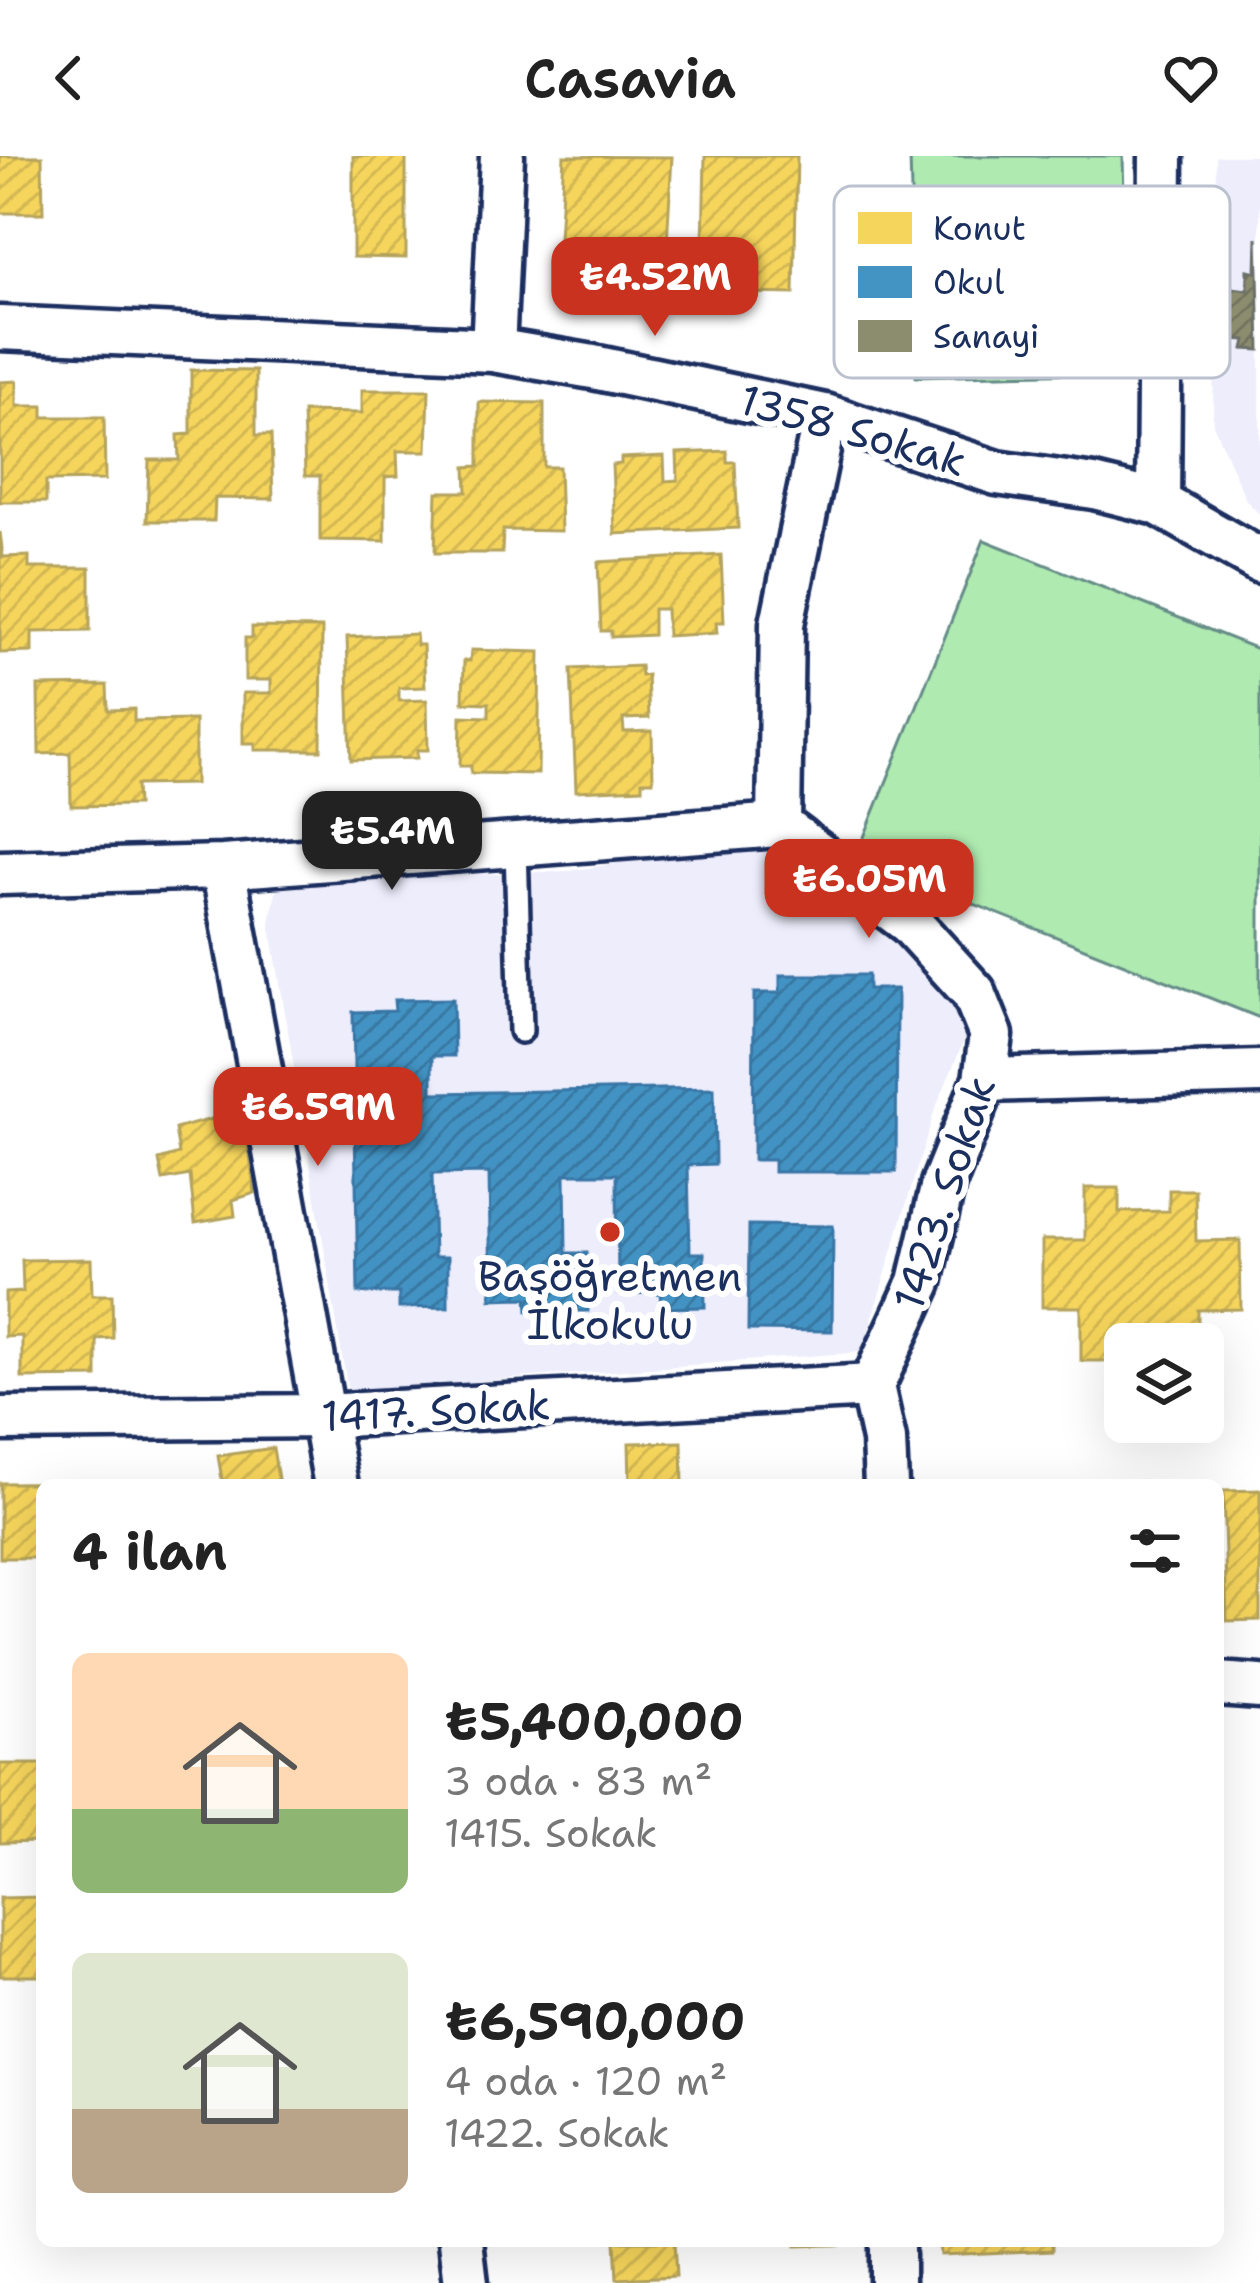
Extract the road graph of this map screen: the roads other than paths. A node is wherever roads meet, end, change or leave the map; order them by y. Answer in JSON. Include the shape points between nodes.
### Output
{"nodes":[{"id":1,"x":502,"y":156,"type":"edge"},
{"id":2,"x":1161,"y":156,"type":"edge"},
{"id":3,"x":1161,"y":186,"type":"edge"},
{"id":4,"x":0,"y":328,"type":"edge"},
{"id":5,"x":493,"y":350,"type":"junction"},
{"id":6,"x":1159,"y":378,"type":"edge"},
{"id":7,"x":825,"y":416,"type":"junction"},
{"id":8,"x":1158,"y":503,"type":"junction"},
{"id":9,"x":1260,"y":561,"type":"edge"},
{"id":10,"x":779,"y":825,"type":"junction"},
{"id":11,"x":516,"y":845,"type":"junction"},
{"id":12,"x":223,"y":867,"type":"junction"},
{"id":13,"x":0,"y":873,"type":"edge"},
{"id":14,"x":521,"y":1030,"type":"dead end"},
{"id":15,"x":1260,"y":1072,"type":"edge"},
{"id":16,"x":986,"y":1080,"type":"junction"},
{"id":17,"x":872,"y":1386,"type":"junction"},
{"id":18,"x":324,"y":1417,"type":"junction"},
{"id":19,"x":0,"y":1419,"type":"edge"},
{"id":20,"x":335,"y":1479,"type":"edge"},
{"id":21,"x":886,"y":1479,"type":"edge"},
{"id":22,"x":1224,"y":1684,"type":"edge"},
{"id":23,"x":1260,"y":1687,"type":"edge"},
{"id":24,"x":462,"y":2247,"type":"edge"},
{"id":25,"x":892,"y":2247,"type":"edge"},
{"id":26,"x":466,"y":2283,"type":"edge"},
{"id":27,"x":892,"y":2283,"type":"edge"}],
"edges":[{"from":1,"to":5,"type":"street"},
{"from":2,"to":3,"type":"street"},
{"from":4,"to":5,"type":"street","name":"1358 Sokak"},
{"from":5,"to":7,"type":"street","name":"1358 Sokak"},
{"from":6,"to":8,"type":"street"},
{"from":7,"to":8,"type":"street","name":"1358 Sokak","via":[[997,473]]},
{"from":7,"to":10,"type":"street","via":[[782,624]]},
{"from":8,"to":9,"type":"street","name":"1358 Sokak"},
{"from":10,"to":11,"type":"street"},
{"from":10,"to":16,"type":"street","name":"1423. Sokak","via":[[910,923],[974,993],[991,1035]]},
{"from":11,"to":12,"type":"street"},
{"from":11,"to":14,"type":"lane"},
{"from":12,"to":13,"type":"street"},
{"from":12,"to":18,"type":"street"},
{"from":15,"to":16,"type":"street"},
{"from":16,"to":17,"type":"street","name":"1423. Sokak","via":[[943,1184],[920,1282]]},
{"from":17,"to":18,"type":"street","name":"1417. Sokak"},
{"from":17,"to":21,"type":"street"},
{"from":18,"to":19,"type":"street","name":"1417. Sokak"},
{"from":18,"to":20,"type":"street"},
{"from":22,"to":23,"type":"street"},
{"from":24,"to":26,"type":"street"},
{"from":25,"to":27,"type":"street"}]}
